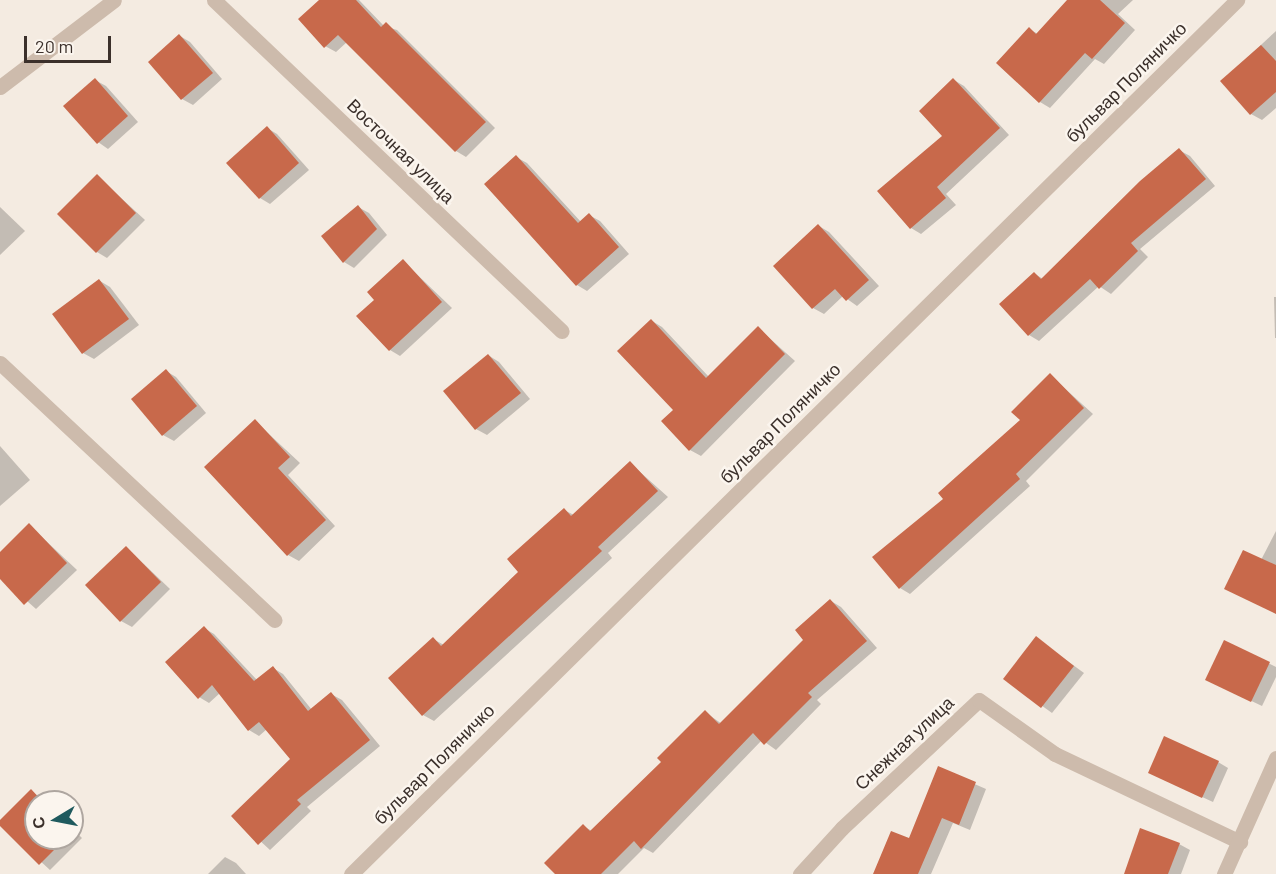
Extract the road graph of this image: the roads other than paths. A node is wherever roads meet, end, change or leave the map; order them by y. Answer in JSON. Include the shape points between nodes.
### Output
{"nodes":[{"id":1,"x":114,"y":0,"type":"edge"},
{"id":2,"x":214,"y":0,"type":"edge"},
{"id":3,"x":1237,"y":0,"type":"edge"},
{"id":4,"x":0,"y":87,"type":"edge"},
{"id":5,"x":562,"y":331,"type":"dead end"},
{"id":6,"x":0,"y":363,"type":"edge"},
{"id":7,"x":275,"y":620,"type":"dead end"},
{"id":8,"x":1276,"y":758,"type":"edge"},
{"id":9,"x":1240,"y":842,"type":"junction"},
{"id":10,"x":351,"y":874,"type":"edge"},
{"id":11,"x":800,"y":874,"type":"edge"},
{"id":12,"x":1224,"y":874,"type":"edge"}],
"edges":[{"from":1,"to":4,"type":"street"},
{"from":2,"to":5,"type":"street","name":"Восточная улица"},
{"from":3,"to":10,"type":"street","name":"бульвар Поляничко"},
{"from":6,"to":7,"type":"street"},
{"from":8,"to":9,"type":"street"},
{"from":9,"to":11,"type":"street","name":"Снежная улица","via":[[1055,754],[979,700],[842,828]]},
{"from":9,"to":12,"type":"street"}]}
